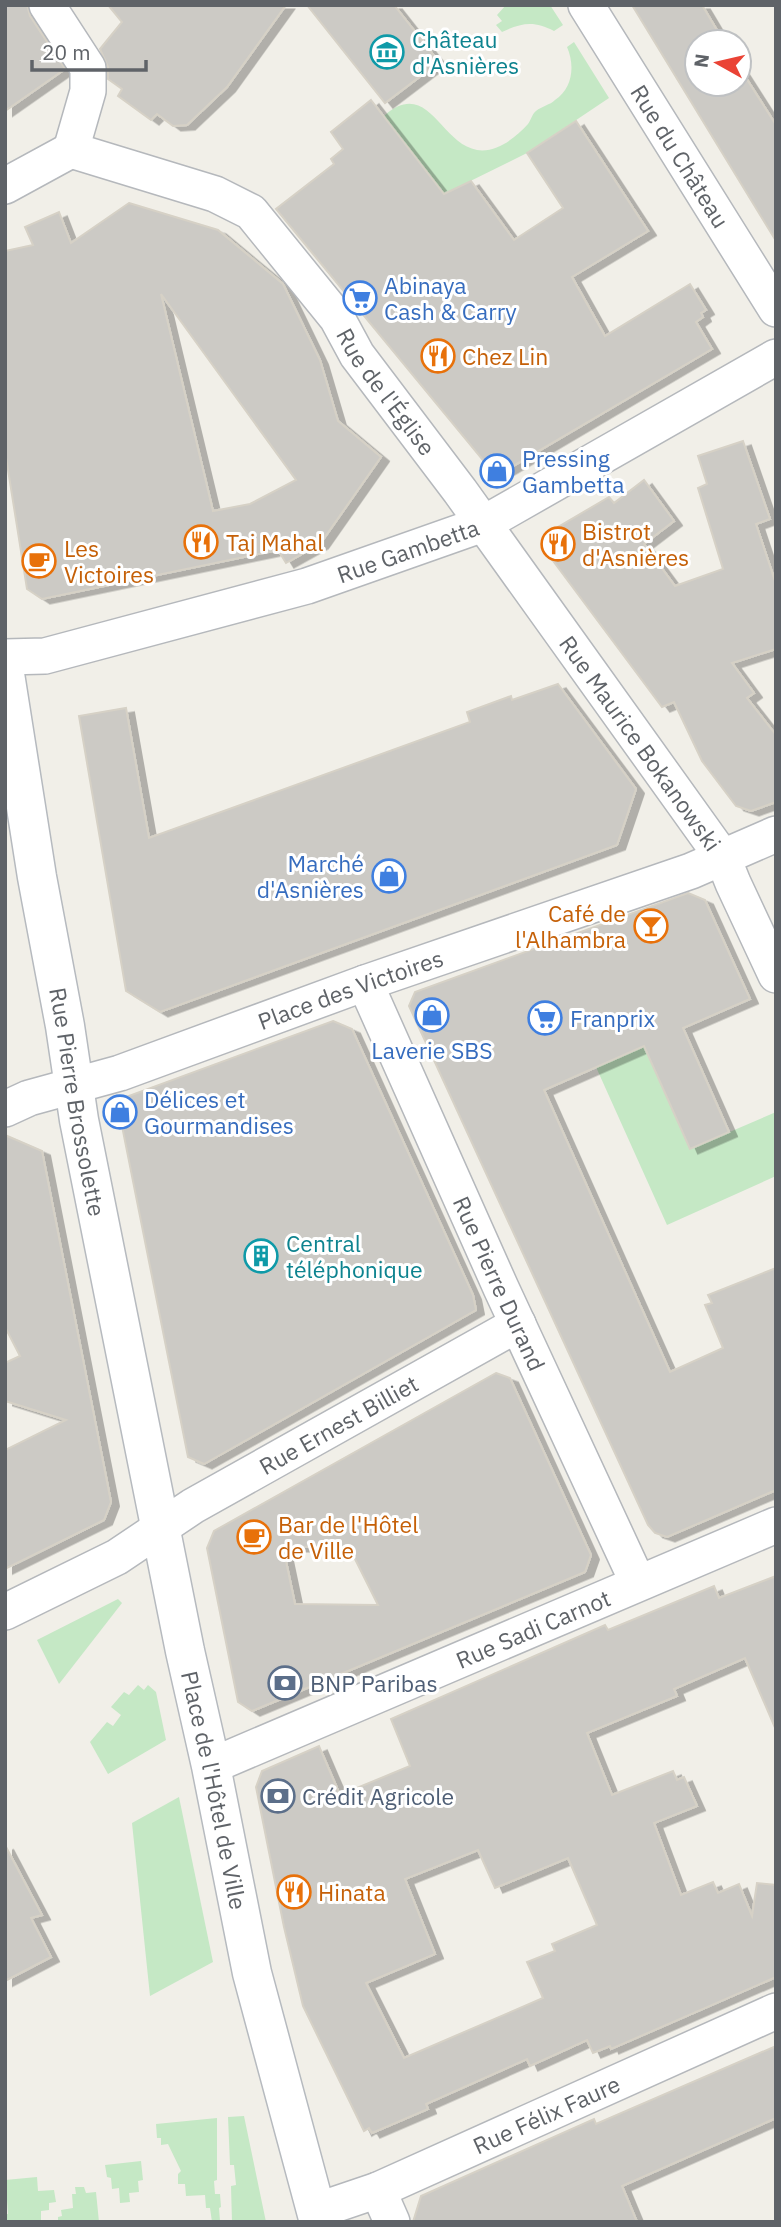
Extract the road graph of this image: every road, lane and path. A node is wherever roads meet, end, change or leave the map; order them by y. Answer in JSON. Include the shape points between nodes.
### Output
{"nodes":[{"id":1,"x":47,"y":5,"type":"edge"},
{"id":2,"x":586,"y":5,"type":"edge"},
{"id":3,"x":71,"y":150,"type":"junction"},
{"id":4,"x":5,"y":186,"type":"edge"},
{"id":5,"x":776,"y":309,"type":"edge"},
{"id":6,"x":776,"y":357,"type":"edge"},
{"id":7,"x":484,"y":524,"type":"junction"},
{"id":8,"x":5,"y":657,"type":"edge"},
{"id":9,"x":5,"y":674,"type":"edge"},
{"id":10,"x":776,"y":834,"type":"edge"},
{"id":11,"x":723,"y":858,"type":"junction"},
{"id":12,"x":776,"y":975,"type":"edge"},
{"id":13,"x":365,"y":983,"type":"junction"},
{"id":14,"x":74,"y":1085,"type":"junction"},
{"id":15,"x":5,"y":1110,"type":"edge"},
{"id":16,"x":518,"y":1324,"type":"junction"},
{"id":17,"x":776,"y":1525,"type":"edge"},
{"id":18,"x":161,"y":1528,"type":"junction"},
{"id":19,"x":638,"y":1583,"type":"junction"},
{"id":20,"x":5,"y":1612,"type":"edge"},
{"id":21,"x":211,"y":1766,"type":"junction"},
{"id":22,"x":776,"y":2011,"type":"edge"},
{"id":23,"x":378,"y":2190,"type":"junction"},
{"id":24,"x":317,"y":2216,"type":"edge"},
{"id":25,"x":392,"y":2222,"type":"edge"}],
"edges":[{"from":1,"to":3,"type":"street","via":[[88,68],[88,91]]},
{"from":2,"to":5,"type":"street","name":"Rue du Château"},
{"from":3,"to":4,"type":"street"},
{"from":3,"to":7,"type":"street","name":"Rue de l'Église","via":[[215,194],[251,212],[337,318],[357,355]]},
{"from":6,"to":7,"type":"street","name":"Rue Gambetta"},
{"from":7,"to":8,"type":"street","name":"Rue Gambetta","via":[[307,586],[45,656]]},
{"from":7,"to":11,"type":"street","name":"Rue Maurice Bokanowski"},
{"from":9,"to":14,"type":"main road","name":"Rue Pierre Brossolette"},
{"from":10,"to":11,"type":"street","name":"Place des Victoires"},
{"from":11,"to":12,"type":"street","name":"Rue Maurice Bokanowski"},
{"from":11,"to":13,"type":"street","name":"Place des Victoires"},
{"from":13,"to":14,"type":"street","name":"Place des Victoires","via":[[120,1073]]},
{"from":13,"to":16,"type":"street","name":"Rue Pierre Durand"},
{"from":14,"to":15,"type":"street","name":"Place des Victoires","via":[[29,1097]]},
{"from":14,"to":18,"type":"main road","name":"Rue Pierre Brossolette"},
{"from":16,"to":18,"type":"street","name":"Rue Ernest Billiet"},
{"from":16,"to":19,"type":"street","name":"Rue Pierre Durand"},
{"from":17,"to":19,"type":"street","name":"Rue Sadi Carnot"},
{"from":18,"to":20,"type":"street","via":[[117,1557]]},
{"from":18,"to":21,"type":"main road","name":"Place de l'Hôtel de Ville"},
{"from":19,"to":21,"type":"street","name":"Rue Sadi Carnot"},
{"from":21,"to":24,"type":"main road","name":"Place de l'Hôtel de Ville","via":[[252,1973]]},
{"from":22,"to":23,"type":"street","name":"Rue Félix Faure"},
{"from":23,"to":24,"type":"street","name":"Rue Félix Faure"},
{"from":23,"to":25,"type":"street"}]}
